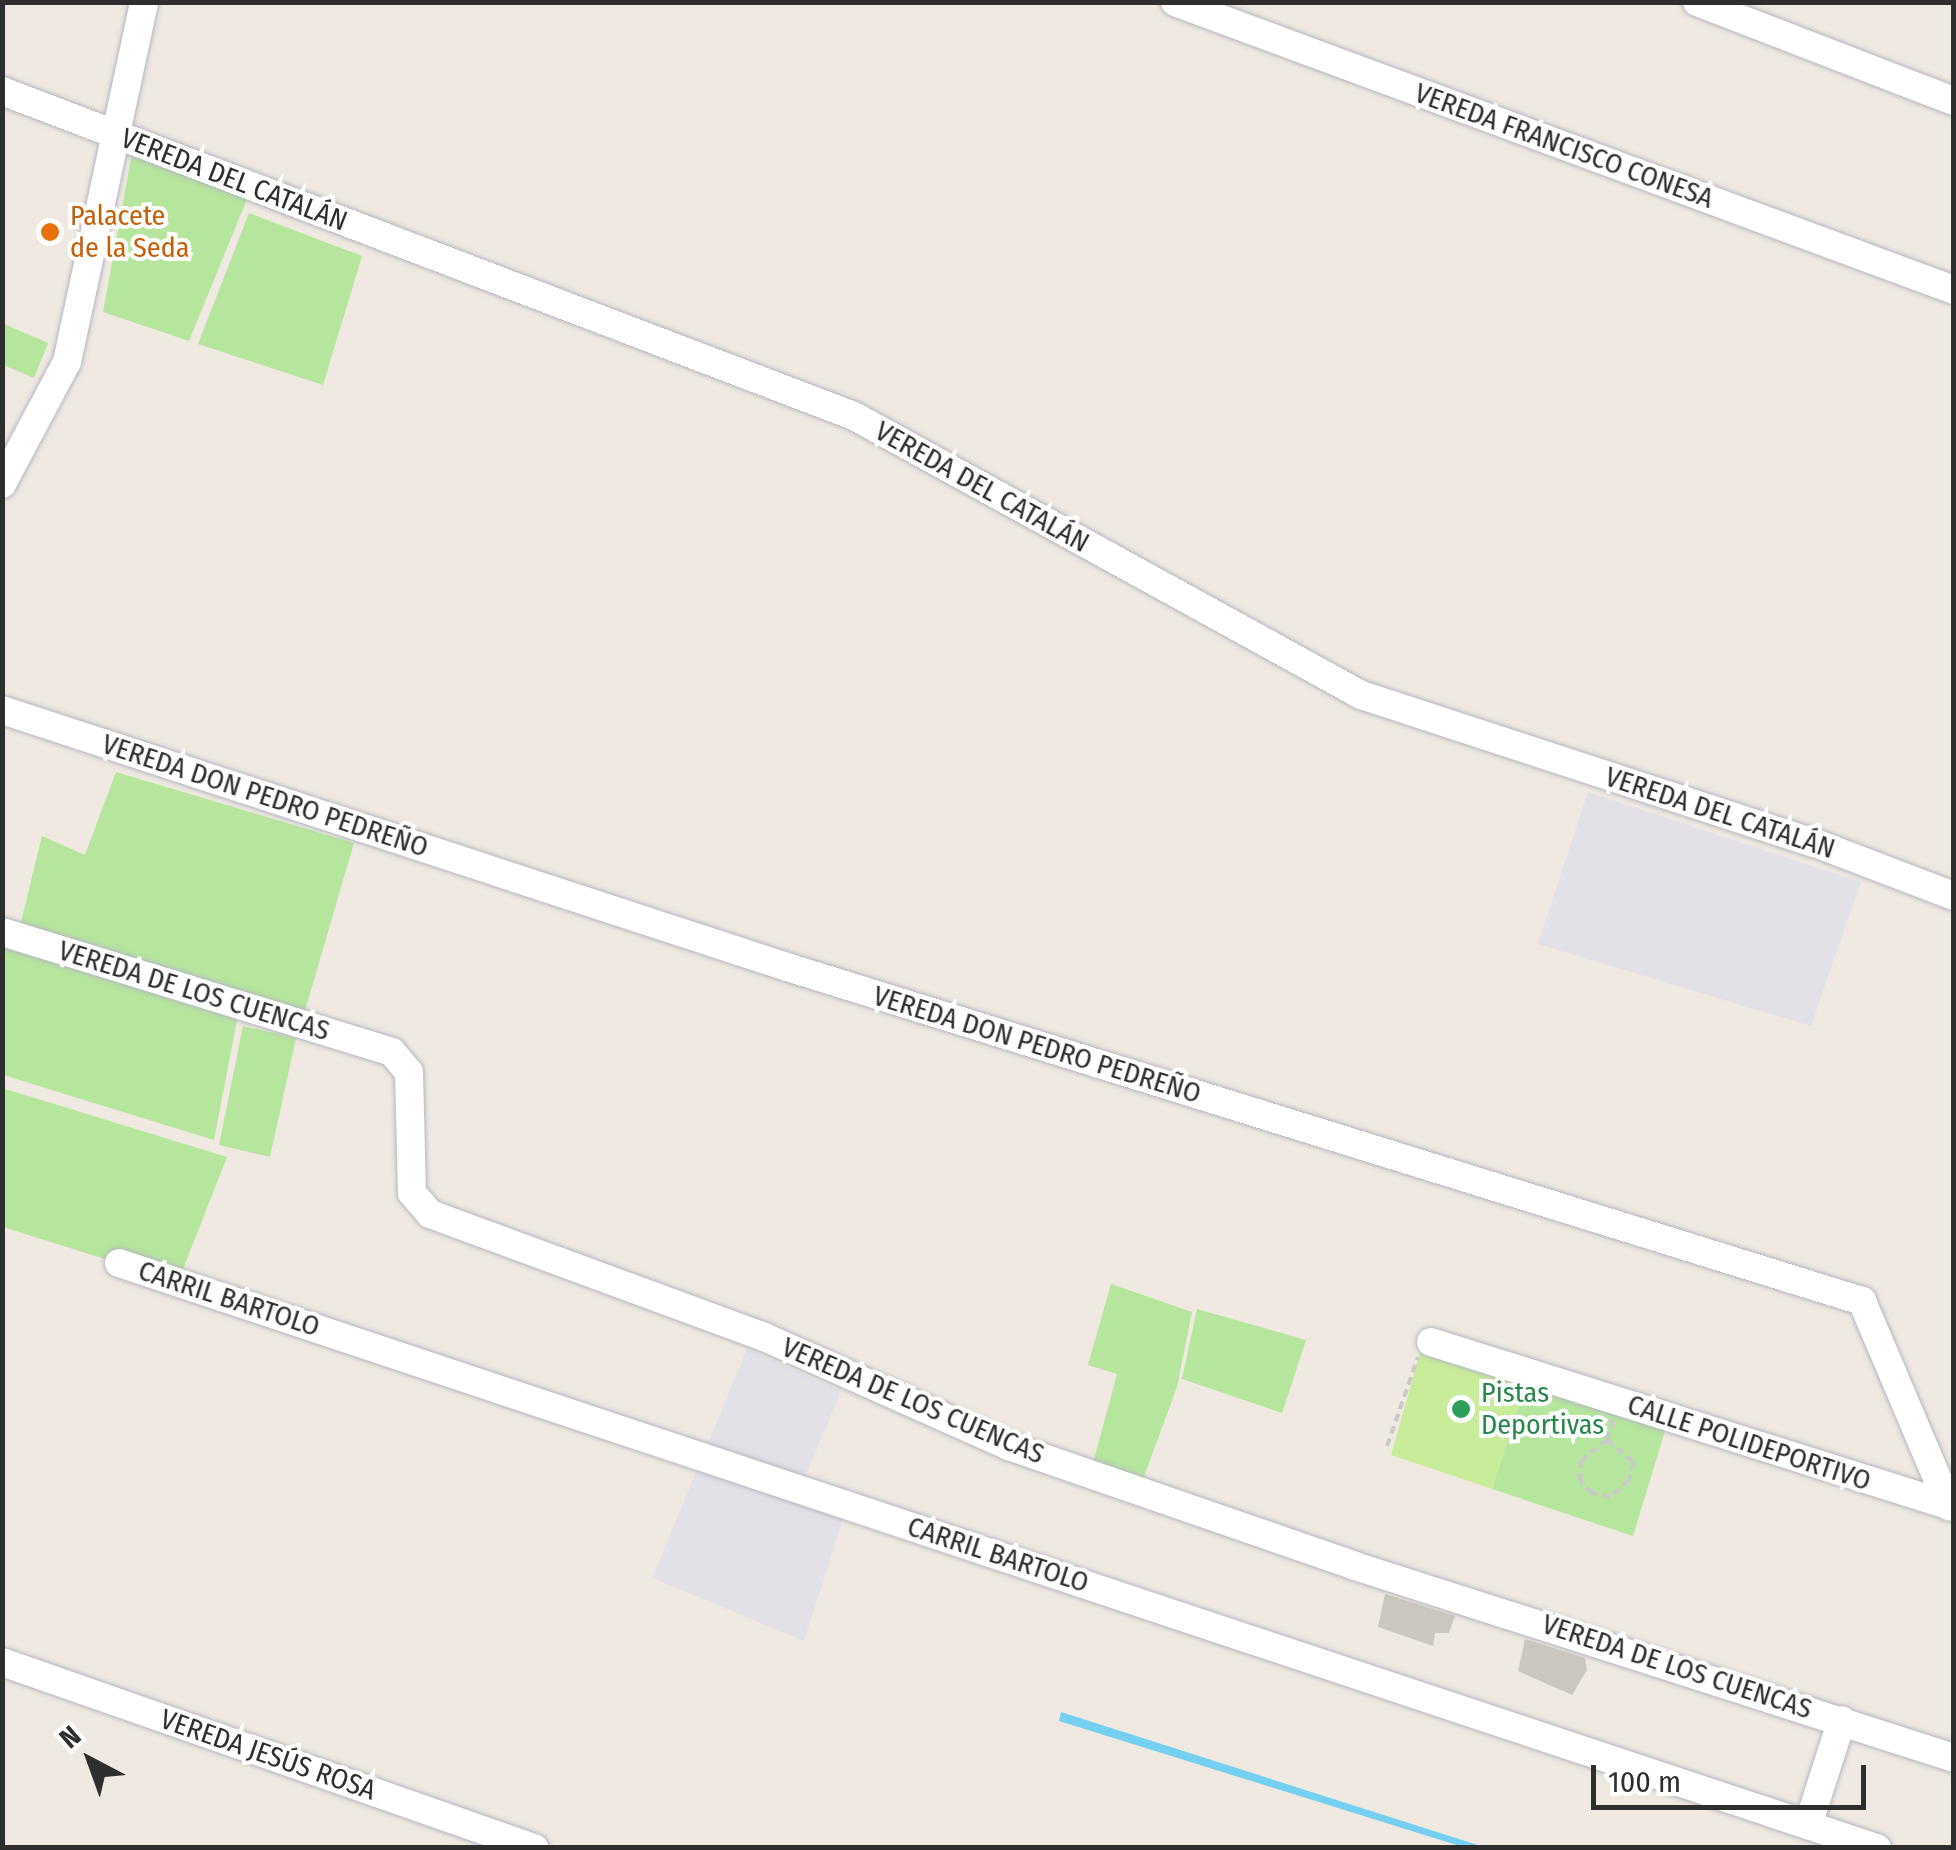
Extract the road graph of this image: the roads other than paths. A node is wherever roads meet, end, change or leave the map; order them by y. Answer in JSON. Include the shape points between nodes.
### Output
{"nodes":[{"id":1,"x":144,"y":2,"type":"edge"},
{"id":2,"x":1174,"y":2,"type":"edge"},
{"id":3,"x":1697,"y":2,"type":"edge"},
{"id":4,"x":2,"y":91,"type":"edge"},
{"id":5,"x":1954,"y":101,"type":"edge"},
{"id":6,"x":111,"y":133,"type":"junction"},
{"id":7,"x":1954,"y":290,"type":"edge"},
{"id":8,"x":2,"y":484,"type":"edge"},
{"id":9,"x":2,"y":710,"type":"edge"},
{"id":10,"x":1954,"y":896,"type":"edge"},
{"id":11,"x":2,"y":932,"type":"edge"},
{"id":12,"x":119,"y":1263,"type":"dead end"},
{"id":13,"x":1427,"y":1341,"type":"road end"},
{"id":14,"x":1951,"y":1506,"type":"edge"},
{"id":15,"x":2,"y":1662,"type":"edge"},
{"id":16,"x":1842,"y":1720,"type":"junction"},
{"id":17,"x":1954,"y":1758,"type":"edge"},
{"id":18,"x":1808,"y":1824,"type":"junction"},
{"id":19,"x":534,"y":1848,"type":"edge"},
{"id":20,"x":1877,"y":1848,"type":"edge"}],
"edges":[{"from":1,"to":6,"type":"street"},
{"from":2,"to":7,"type":"street","name":"VEREDA FRANCISCO CONESA"},
{"from":3,"to":5,"type":"street"},
{"from":4,"to":6,"type":"street","name":"VEREDA DEL CATALÁN"},
{"from":6,"to":8,"type":"street","via":[[67,362]]},
{"from":6,"to":10,"type":"street","name":"VEREDA DEL CATALÁN","via":[[854,416],[1361,695],[1816,843]]},
{"from":9,"to":14,"type":"street","name":"VEREDA DON PEDRO PEDREÑO","via":[[787,967],[1862,1301]]},
{"from":11,"to":16,"type":"street","name":"VEREDA DE LOS CUENCAS","via":[[392,1052],[409,1072],[412,1193],[430,1214],[764,1338],[1008,1446],[1364,1569]]},
{"from":12,"to":18,"type":"street","name":"CARRIL BARTOLO"},
{"from":13,"to":14,"type":"street","name":"CALLE POLIDEPORTIVO"},
{"from":15,"to":19,"type":"street","name":"VEREDA JESÚS ROSA"},
{"from":16,"to":17,"type":"street","name":"VEREDA DE LOS CUENCAS"},
{"from":16,"to":18,"type":"street"},
{"from":18,"to":20,"type":"street","name":"CARRIL BARTOLO"}]}
